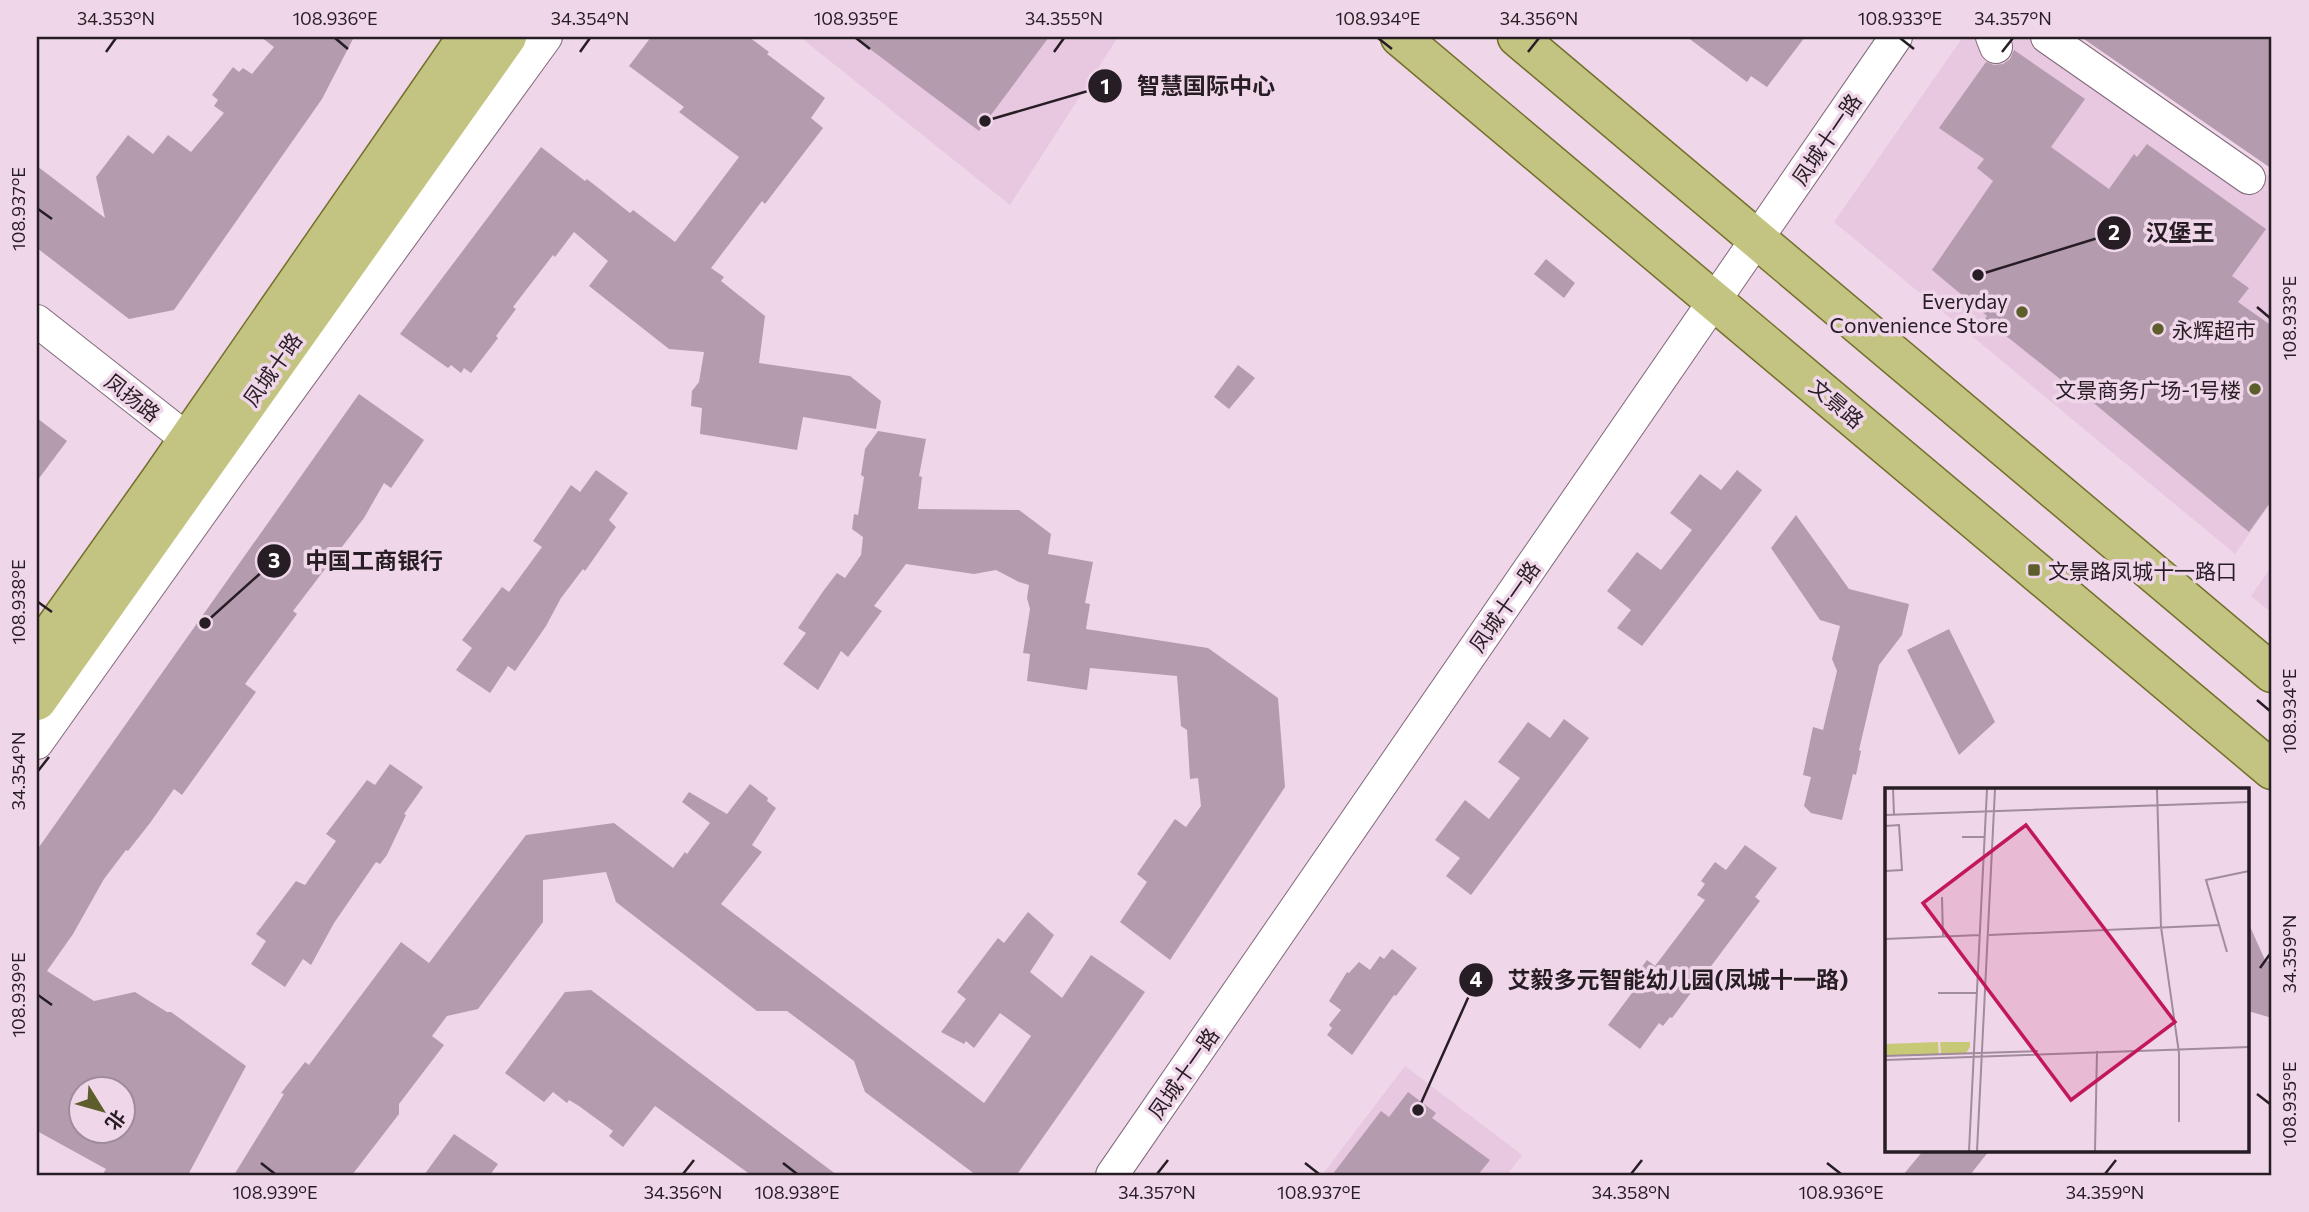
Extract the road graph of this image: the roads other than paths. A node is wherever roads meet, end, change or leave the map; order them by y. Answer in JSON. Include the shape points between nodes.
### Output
{"nodes":[{"id":1,"x":467,"y":37,"type":"edge"},
{"id":2,"x":507,"y":37,"type":"edge"},
{"id":3,"x":545,"y":37,"type":"edge"},
{"id":4,"x":1400,"y":37,"type":"edge"},
{"id":5,"x":1517,"y":37,"type":"edge"},
{"id":6,"x":1896,"y":37,"type":"edge"},
{"id":7,"x":2047,"y":37,"type":"edge"},
{"id":8,"x":2249,"y":178,"type":"dead end"},
{"id":9,"x":1757,"y":239,"type":"junction"},
{"id":10,"x":1714,"y":300,"type":"junction"},
{"id":11,"x":37,"y":321,"type":"edge"},
{"id":12,"x":209,"y":456,"type":"junction"},
{"id":13,"x":37,"y":653,"type":"edge"},
{"id":14,"x":2272,"y":673,"type":"edge"},
{"id":15,"x":37,"y":702,"type":"edge"},
{"id":16,"x":37,"y":743,"type":"edge"},
{"id":17,"x":2272,"y":771,"type":"edge"},
{"id":18,"x":1112,"y":1175,"type":"edge"}],
"edges":[{"from":1,"to":12,"type":"main road","name":"凤城十路"},
{"from":2,"to":12,"type":"main road","name":"凤城十路"},
{"from":3,"to":12,"type":"street"},
{"from":4,"to":10,"type":"main road","name":"文景路"},
{"from":5,"to":9,"type":"main road"},
{"from":6,"to":9,"type":"street","name":"凤城十一路"},
{"from":7,"to":8,"type":"street"},
{"from":9,"to":10,"type":"street","name":"凤城十一路"},
{"from":9,"to":14,"type":"main road"},
{"from":10,"to":17,"type":"main road","name":"文景路"},
{"from":10,"to":18,"type":"street","name":"凤城十一路"},
{"from":11,"to":12,"type":"street","name":"凤扬路"},
{"from":12,"to":13,"type":"main road","name":"凤城十路"},
{"from":12,"to":15,"type":"main road","name":"凤城十路"},
{"from":12,"to":16,"type":"street"}]}
